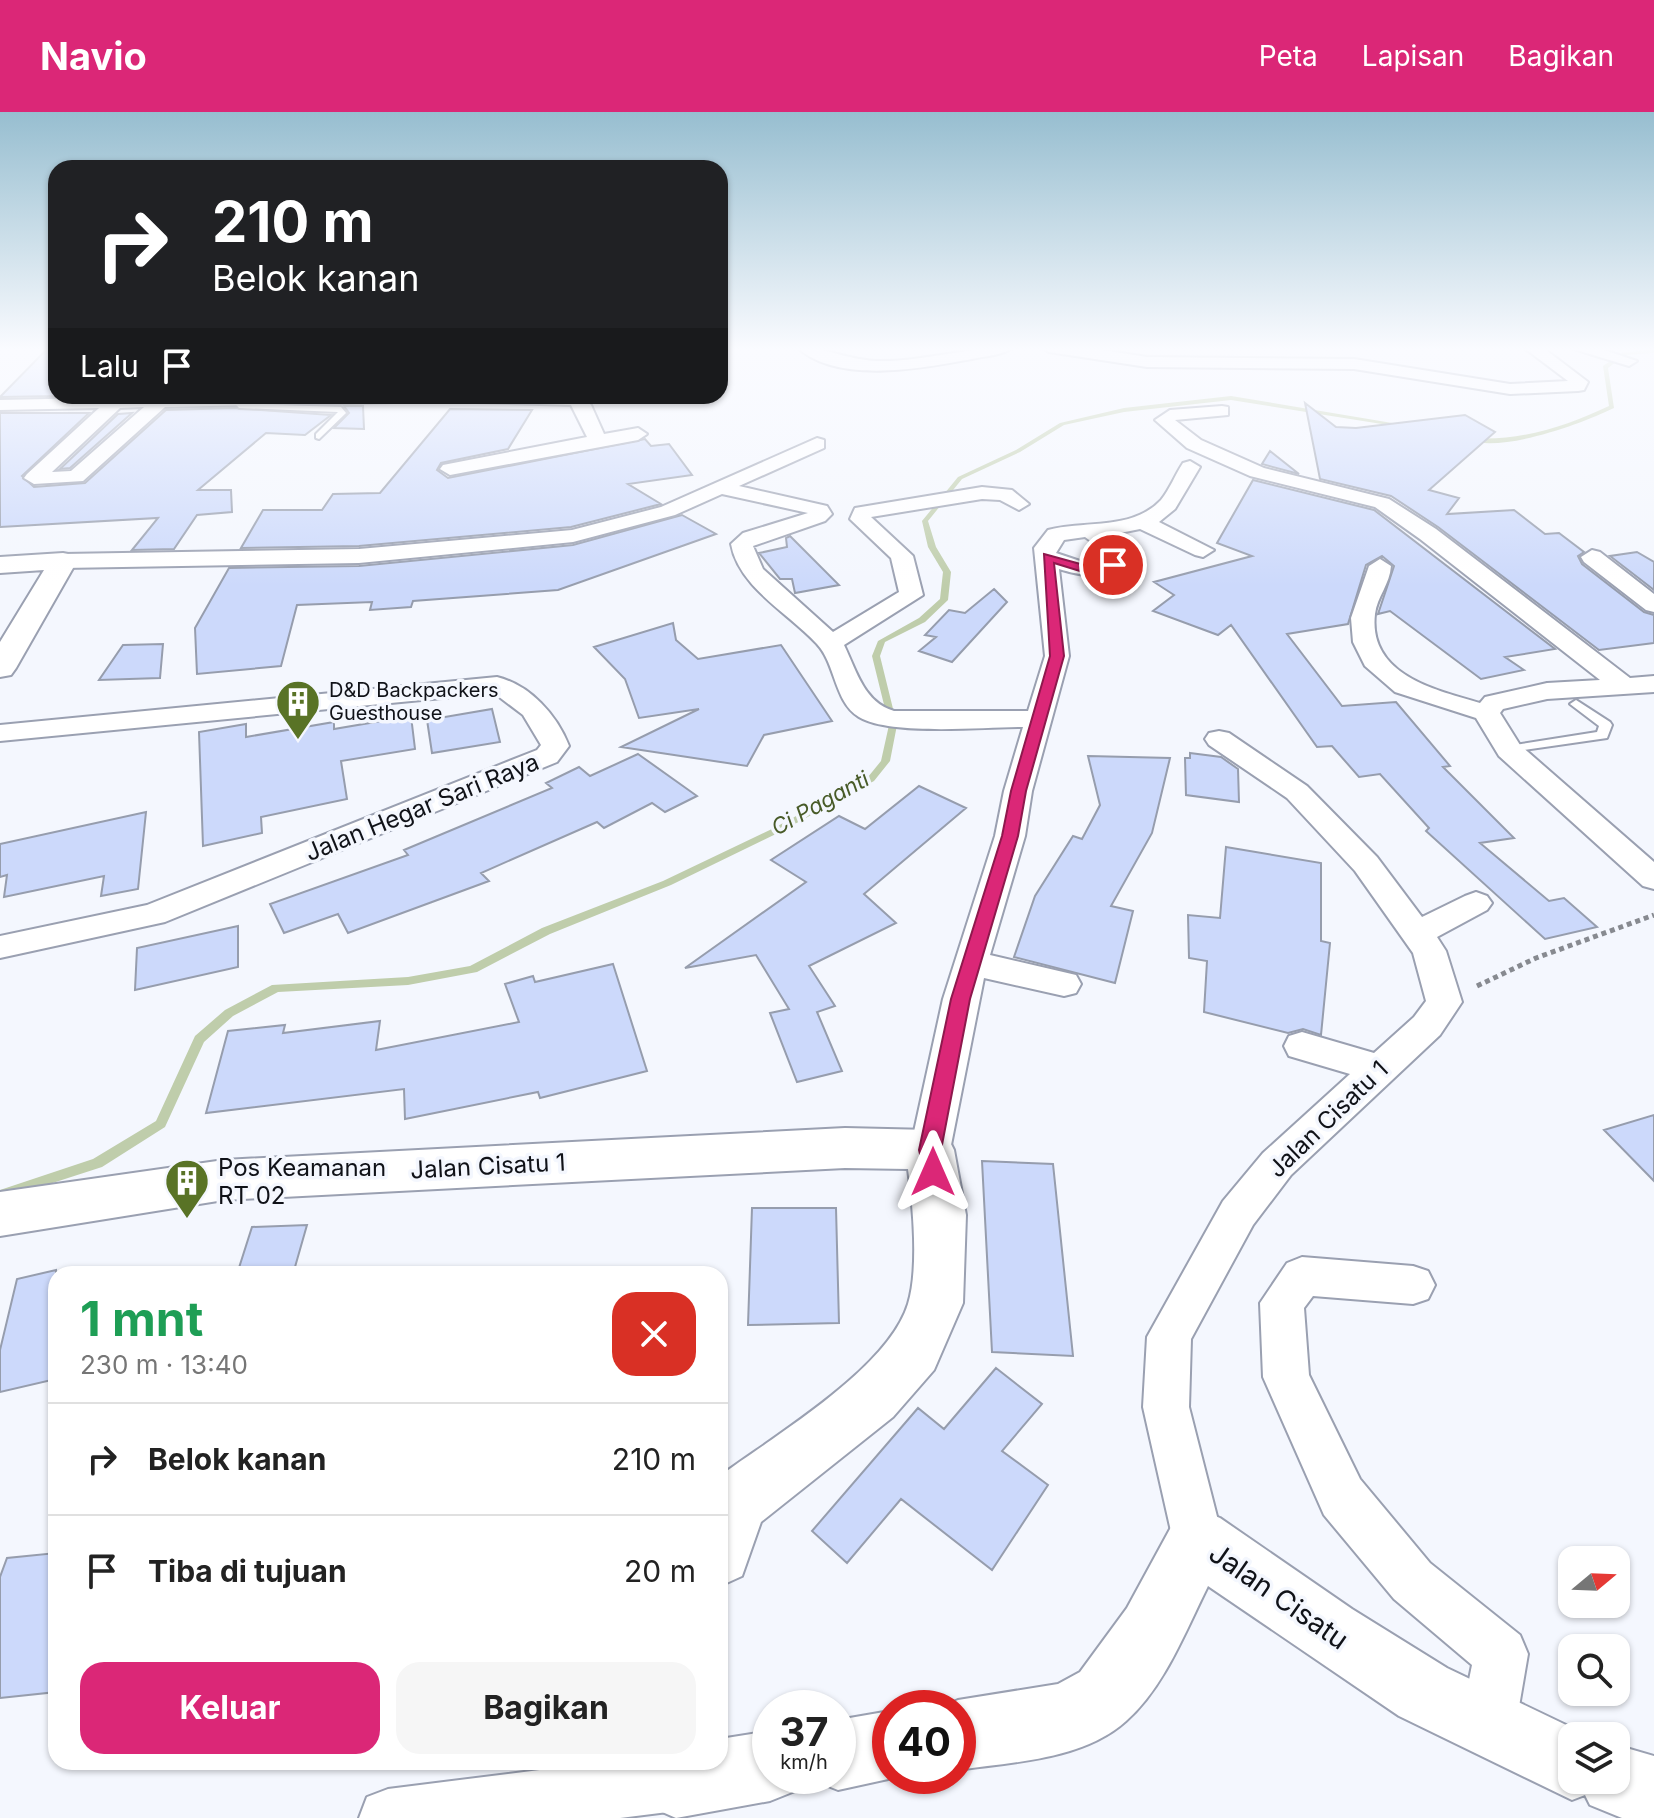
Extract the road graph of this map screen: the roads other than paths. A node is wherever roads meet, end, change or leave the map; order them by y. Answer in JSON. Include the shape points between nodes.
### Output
{"nodes":[{"id":1,"x":89,"y":427,"type":"edge"},
{"id":2,"x":133,"y":427,"type":"edge"},
{"id":3,"x":328,"y":427,"type":"edge"},
{"id":4,"x":592,"y":427,"type":"edge"},
{"id":5,"x":1172,"y":427,"type":"edge"},
{"id":6,"x":638,"y":434,"type":"dead end"},
{"id":7,"x":319,"y":436,"type":"dead end"},
{"id":8,"x":598,"y":441,"type":"junction"},
{"id":9,"x":817,"y":444,"type":"dead end"},
{"id":10,"x":1190,"y":467,"type":"dead end"},
{"id":11,"x":473,"y":487,"type":"dead end"},
{"id":12,"x":720,"y":488,"type":"junction"},
{"id":13,"x":1019,"y":504,"type":"dead end"},
{"id":14,"x":1144,"y":523,"type":"junction"},
{"id":15,"x":1088,"y":529,"type":"junction"},
{"id":16,"x":1203,"y":550,"type":"dead end"},
{"id":17,"x":1048,"y":557,"type":"junction"},
{"id":18,"x":1592,"y":557,"type":"dead end"},
{"id":19,"x":63,"y":561,"type":"junction"},
{"id":20,"x":0,"y":565,"type":"edge"},
{"id":21,"x":1380,"y":566,"type":"dead end"},
{"id":22,"x":1654,"y":605,"type":"edge"},
{"id":23,"x":831,"y":643,"type":"junction"},
{"id":24,"x":0,"y":668,"type":"edge"},
{"id":25,"x":1654,"y":684,"type":"edge"},
{"id":26,"x":1624,"y":686,"type":"junction"},
{"id":27,"x":1576,"y":704,"type":"dead end"},
{"id":28,"x":1486,"y":713,"type":"junction"},
{"id":29,"x":1041,"y":719,"type":"junction"},
{"id":30,"x":0,"y":733,"type":"edge"},
{"id":31,"x":1219,"y":739,"type":"dead end"},
{"id":32,"x":1509,"y":750,"type":"junction"},
{"id":33,"x":1654,"y":879,"type":"edge"},
{"id":34,"x":1476,"y":903,"type":"dead end"},
{"id":35,"x":1416,"y":934,"type":"junction"},
{"id":36,"x":0,"y":947,"type":"edge"},
{"id":37,"x":971,"y":963,"type":"junction"},
{"id":38,"x":1064,"y":984,"type":"dead end"},
{"id":39,"x":1302,"y":1046,"type":"dead end"},
{"id":40,"x":1380,"y":1069,"type":"junction"},
{"id":41,"x":930,"y":1150,"type":"junction"},
{"id":42,"x":0,"y":1214,"type":"edge"},
{"id":43,"x":1413,"y":1285,"type":"dead end"},
{"id":44,"x":728,"y":1527,"type":"edge"},
{"id":45,"x":1198,"y":1540,"type":"junction"},
{"id":46,"x":1488,"y":1724,"type":"junction"},
{"id":47,"x":976,"y":1732,"type":"edge"},
{"id":48,"x":1558,"y":1758,"type":"edge"},
{"id":49,"x":752,"y":1767,"type":"edge"},
{"id":50,"x":728,"y":1769,"type":"edge"},
{"id":51,"x":707,"y":1770,"type":"edge"},
{"id":52,"x":676,"y":1772,"type":"edge"},
{"id":53,"x":1630,"y":1785,"type":"edge"},
{"id":54,"x":1654,"y":1792,"type":"edge"},
{"id":55,"x":388,"y":1818,"type":"edge"}],
"edges":[{"from":1,"to":2,"type":"street","via":[[34,478],[76,477]]},
{"from":3,"to":7,"type":"lane"},
{"from":4,"to":8,"type":"street"},
{"from":5,"to":26,"type":"street","via":[[1194,444],[1257,472],[1382,503]]},
{"from":6,"to":8,"type":"street"},
{"from":8,"to":11,"type":"street","via":[[445,465]]},
{"from":9,"to":12,"type":"street"},
{"from":10,"to":14,"type":"street","via":[[1168,509]]},
{"from":12,"to":19,"type":"street","via":[[644,520],[573,536],[359,556]]},
{"from":12,"to":23,"type":"street","via":[[820,510],[818,517],[751,538],[742,551],[755,574]]},
{"from":13,"to":23,"type":"street","via":[[1005,494],[960,496],[859,514],[902,556],[911,595]]},
{"from":14,"to":15,"type":"street"},
{"from":14,"to":16,"type":"street"},
{"from":15,"to":17,"type":"street","via":[[1056,535],[1045,548]]},
{"from":15,"to":17,"type":"street","via":[[1113,547],[1118,561],[1083,569]]},
{"from":17,"to":29,"type":"street","via":[[1057,656]]},
{"from":18,"to":22,"type":"street"},
{"from":19,"to":20,"type":"street"},
{"from":19,"to":24,"type":"street"},
{"from":21,"to":28,"type":"street","via":[[1363,618],[1370,659],[1416,694]]},
{"from":23,"to":29,"type":"street","via":[[858,702],[887,718]]},
{"from":25,"to":26,"type":"street"},
{"from":26,"to":28,"type":"street","via":[[1547,691],[1494,703]]},
{"from":27,"to":32,"type":"lane","via":[[1606,725],[1602,735]]},
{"from":28,"to":32,"type":"street"},
{"from":29,"to":37,"type":"street"},
{"from":30,"to":36,"type":"street","name":"Jalan Hegar Sari Raya","via":[[497,685],[510,690],[549,731],[555,746],[547,756],[154,914]]},
{"from":31,"to":35,"type":"street","via":[[1297,792],[1328,821]]},
{"from":32,"to":33,"type":"street"},
{"from":34,"to":35,"type":"street"},
{"from":35,"to":40,"type":"street","name":"Jalan Cisatu 1","via":[[1429,951],[1444,1002],[1427,1026]]},
{"from":37,"to":38,"type":"street"},
{"from":37,"to":41,"type":"street"},
{"from":39,"to":40,"type":"street"},
{"from":40,"to":45,"type":"street","name":"Jalan Cisatu 1","via":[[1267,1176],[1238,1213],[1169,1337],[1166,1407]]},
{"from":41,"to":42,"type":"street","name":"Jalan Cisatu 1","via":[[845,1148],[224,1180]]},
{"from":41,"to":44,"type":"street","via":[[940,1215],[936,1303],[914,1352],[873,1398],[735,1503]]},
{"from":43,"to":46,"type":"street","via":[[1302,1276],[1282,1303],[1286,1377],[1342,1497],[1412,1581],[1501,1654]]},
{"from":45,"to":46,"type":"street","name":"Jalan Cisatu","via":[[1423,1692]]},
{"from":45,"to":47,"type":"street","name":"Jalan Cisatu","via":[[1118,1681],[1091,1706],[1058,1718]]},
{"from":46,"to":48,"type":"street","name":"Jalan Cisatu"},
{"from":49,"to":50,"type":"street"},
{"from":51,"to":52,"type":"street"},
{"from":52,"to":55,"type":"street"},
{"from":53,"to":54,"type":"street"}]}
